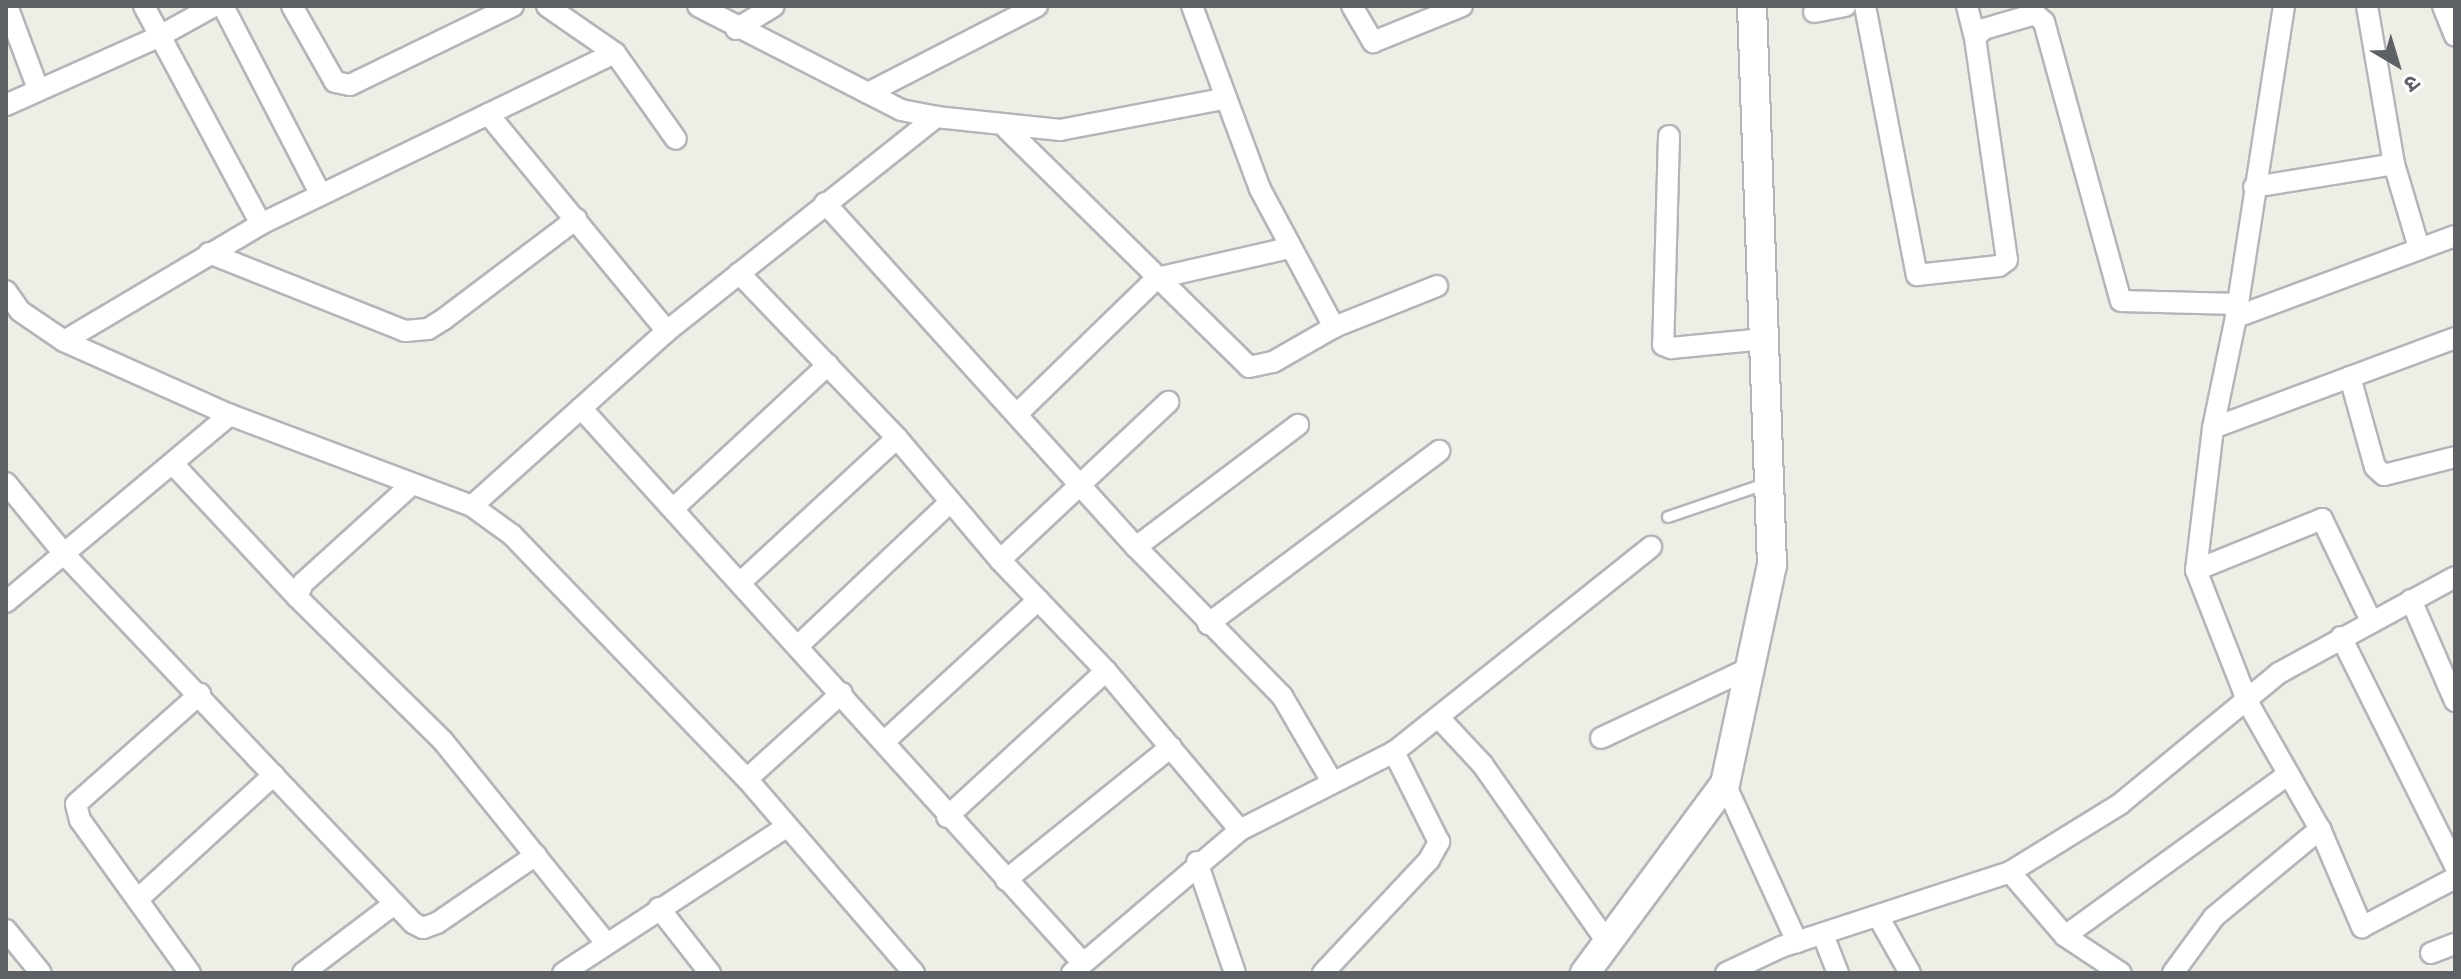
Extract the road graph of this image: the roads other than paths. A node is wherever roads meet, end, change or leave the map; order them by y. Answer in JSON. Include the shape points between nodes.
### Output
{"nodes":[{"id":1,"x":7,"y":6,"type":"edge"},
{"id":2,"x":144,"y":6,"type":"edge"},
{"id":3,"x":214,"y":6,"type":"edge"},
{"id":4,"x":223,"y":6,"type":"edge"},
{"id":5,"x":292,"y":6,"type":"edge"},
{"id":6,"x":513,"y":6,"type":"edge"},
{"id":7,"x":547,"y":6,"type":"edge"},
{"id":8,"x":698,"y":6,"type":"edge"},
{"id":9,"x":774,"y":6,"type":"edge"},
{"id":10,"x":1037,"y":6,"type":"edge"},
{"id":11,"x":1192,"y":6,"type":"edge"},
{"id":12,"x":1352,"y":6,"type":"edge"},
{"id":13,"x":1462,"y":6,"type":"edge"},
{"id":14,"x":1752,"y":6,"type":"edge"},
{"id":15,"x":1845,"y":6,"type":"edge"},
{"id":16,"x":1865,"y":6,"type":"edge"},
{"id":17,"x":1967,"y":6,"type":"edge"},
{"id":18,"x":2284,"y":6,"type":"edge"},
{"id":19,"x":2367,"y":6,"type":"edge"},
{"id":20,"x":2443,"y":6,"type":"edge"},
{"id":21,"x":1814,"y":12,"type":"dead end"},
{"id":22,"x":736,"y":29,"type":"junction"},
{"id":23,"x":2455,"y":36,"type":"edge"},
{"id":24,"x":158,"y":37,"type":"junction"},
{"id":25,"x":1975,"y":37,"type":"junction"},
{"id":26,"x":615,"y":53,"type":"junction"},
{"id":27,"x":38,"y":89,"type":"junction"},
{"id":28,"x":868,"y":93,"type":"junction"},
{"id":29,"x":1223,"y":99,"type":"junction"},
{"id":30,"x":6,"y":105,"type":"edge"},
{"id":31,"x":488,"y":114,"type":"junction"},
{"id":32,"x":936,"y":117,"type":"junction"},
{"id":33,"x":1007,"y":129,"type":"junction"},
{"id":34,"x":1669,"y":136,"type":"dead end"},
{"id":35,"x":676,"y":139,"type":"dead end"},
{"id":36,"x":2394,"y":164,"type":"junction"},
{"id":37,"x":2254,"y":187,"type":"junction"},
{"id":38,"x":320,"y":193,"type":"junction"},
{"id":39,"x":825,"y":203,"type":"junction"},
{"id":40,"x":576,"y":219,"type":"junction"},
{"id":41,"x":261,"y":224,"type":"junction"},
{"id":42,"x":2455,"y":236,"type":"edge"},
{"id":43,"x":1289,"y":248,"type":"junction"},
{"id":44,"x":2419,"y":248,"type":"junction"},
{"id":45,"x":209,"y":253,"type":"junction"},
{"id":46,"x":739,"y":273,"type":"junction"},
{"id":47,"x":1157,"y":278,"type":"junction"},
{"id":48,"x":1437,"y":286,"type":"dead end"},
{"id":49,"x":6,"y":291,"type":"edge"},
{"id":50,"x":2236,"y":310,"type":"junction"},
{"id":51,"x":13,"y":316,"type":"edge"},
{"id":52,"x":1334,"y":327,"type":"junction"},
{"id":53,"x":667,"y":331,"type":"junction"},
{"id":54,"x":2455,"y":338,"type":"edge"},
{"id":55,"x":1765,"y":339,"type":"junction"},
{"id":56,"x":64,"y":341,"type":"junction"},
{"id":57,"x":828,"y":365,"type":"junction"},
{"id":58,"x":2350,"y":377,"type":"junction"},
{"id":59,"x":1168,"y":402,"type":"dead end"},
{"id":60,"x":581,"y":408,"type":"junction"},
{"id":61,"x":1017,"y":414,"type":"junction"},
{"id":62,"x":230,"y":415,"type":"junction"},
{"id":63,"x":1298,"y":425,"type":"dead end"},
{"id":64,"x":2213,"y":428,"type":"junction"},
{"id":65,"x":897,"y":438,"type":"junction"},
{"id":66,"x":1439,"y":451,"type":"dead end"},
{"id":67,"x":2455,"y":457,"type":"edge"},
{"id":68,"x":174,"y":465,"type":"junction"},
{"id":69,"x":1770,"y":482,"type":"junction"},
{"id":70,"x":6,"y":483,"type":"edge"},
{"id":71,"x":410,"y":486,"type":"junction"},
{"id":72,"x":1080,"y":486,"type":"junction"},
{"id":73,"x":949,"y":503,"type":"junction"},
{"id":74,"x":472,"y":506,"type":"junction"},
{"id":75,"x":675,"y":507,"type":"junction"},
{"id":76,"x":1668,"y":517,"type":"dead end"},
{"id":77,"x":1136,"y":547,"type":"junction"},
{"id":78,"x":1651,"y":547,"type":"dead end"},
{"id":79,"x":66,"y":556,"type":"junction"},
{"id":80,"x":1000,"y":560,"type":"junction"},
{"id":81,"x":2196,"y":570,"type":"junction"},
{"id":82,"x":2455,"y":577,"type":"edge"},
{"id":83,"x":742,"y":581,"type":"junction"},
{"id":84,"x":297,"y":597,"type":"junction"},
{"id":85,"x":1038,"y":600,"type":"junction"},
{"id":86,"x":2411,"y":600,"type":"junction"},
{"id":87,"x":6,"y":602,"type":"edge"},
{"id":88,"x":2371,"y":621,"type":"junction"},
{"id":89,"x":1208,"y":624,"type":"junction"},
{"id":90,"x":2341,"y":637,"type":"junction"},
{"id":91,"x":799,"y":645,"type":"junction"},
{"id":92,"x":1750,"y":668,"type":"junction"},
{"id":93,"x":1106,"y":671,"type":"junction"},
{"id":94,"x":842,"y":693,"type":"junction"},
{"id":95,"x":200,"y":694,"type":"junction"},
{"id":96,"x":2455,"y":701,"type":"edge"},
{"id":97,"x":2248,"y":703,"type":"junction"},
{"id":98,"x":1440,"y":719,"type":"junction"},
{"id":99,"x":1601,"y":738,"type":"dead end"},
{"id":100,"x":886,"y":740,"type":"junction"},
{"id":101,"x":1171,"y":747,"type":"junction"},
{"id":102,"x":1394,"y":752,"type":"junction"},
{"id":103,"x":2289,"y":774,"type":"junction"},
{"id":104,"x":274,"y":775,"type":"junction"},
{"id":105,"x":747,"y":779,"type":"junction"},
{"id":106,"x":1331,"y":780,"type":"junction"},
{"id":107,"x":1725,"y":784,"type":"junction"},
{"id":108,"x":947,"y":817,"type":"junction"},
{"id":109,"x":786,"y":827,"type":"junction"},
{"id":110,"x":2320,"y":829,"type":"junction"},
{"id":111,"x":1240,"y":830,"type":"junction"},
{"id":112,"x":536,"y":855,"type":"junction"},
{"id":113,"x":1197,"y":862,"type":"junction"},
{"id":114,"x":2455,"y":866,"type":"edge"},
{"id":115,"x":2010,"y":872,"type":"junction"},
{"id":116,"x":2455,"y":878,"type":"edge"},
{"id":117,"x":1006,"y":880,"type":"junction"},
{"id":118,"x":138,"y":899,"type":"junction"},
{"id":119,"x":393,"y":905,"type":"junction"},
{"id":120,"x":659,"y":908,"type":"junction"},
{"id":121,"x":1879,"y":918,"type":"junction"},
{"id":122,"x":6,"y":930,"type":"edge"},
{"id":123,"x":1823,"y":935,"type":"junction"},
{"id":124,"x":2065,"y":936,"type":"junction"},
{"id":125,"x":605,"y":942,"type":"junction"},
{"id":126,"x":1797,"y":942,"type":"junction"},
{"id":127,"x":1608,"y":943,"type":"junction"},
{"id":128,"x":2455,"y":944,"type":"edge"},
{"id":129,"x":2431,"y":953,"type":"dead end"},
{"id":130,"x":1752,"y":967,"type":"edge"},
{"id":131,"x":1077,"y":968,"type":"edge"},
{"id":132,"x":41,"y":973,"type":"edge"},
{"id":133,"x":190,"y":973,"type":"edge"},
{"id":134,"x":303,"y":973,"type":"edge"},
{"id":135,"x":563,"y":973,"type":"edge"},
{"id":136,"x":710,"y":973,"type":"edge"},
{"id":137,"x":914,"y":973,"type":"edge"},
{"id":138,"x":1235,"y":973,"type":"edge"},
{"id":139,"x":1323,"y":973,"type":"edge"},
{"id":140,"x":1585,"y":973,"type":"edge"},
{"id":141,"x":1726,"y":973,"type":"edge"},
{"id":142,"x":1838,"y":973,"type":"edge"},
{"id":143,"x":1910,"y":973,"type":"edge"},
{"id":144,"x":2121,"y":973,"type":"edge"},
{"id":145,"x":2173,"y":973,"type":"edge"}],
"edges":[{"from":1,"to":27,"type":"street"},
{"from":2,"to":24,"type":"street"},
{"from":3,"to":24,"type":"street"},
{"from":4,"to":38,"type":"street"},
{"from":5,"to":6,"type":"street","via":[[335,82],[350,85]]},
{"from":7,"to":26,"type":"street"},
{"from":8,"to":22,"type":"street"},
{"from":9,"to":22,"type":"street"},
{"from":10,"to":28,"type":"street"},
{"from":11,"to":29,"type":"street"},
{"from":12,"to":13,"type":"street","via":[[1373,42]]},
{"from":14,"to":55,"type":"street"},
{"from":15,"to":21,"type":"street"},
{"from":16,"to":25,"type":"street","via":[[1912,267],[1920,276],[1999,266],[2007,260]]},
{"from":17,"to":25,"type":"street"},
{"from":18,"to":37,"type":"street"},
{"from":19,"to":36,"type":"street"},
{"from":20,"to":23,"type":"street"},
{"from":22,"to":28,"type":"street"},
{"from":24,"to":27,"type":"street"},
{"from":24,"to":41,"type":"street"},
{"from":25,"to":50,"type":"street","via":[[2028,15],[2044,22],[2121,301]]},
{"from":26,"to":31,"type":"street"},
{"from":26,"to":35,"type":"street"},
{"from":27,"to":30,"type":"street"},
{"from":28,"to":32,"type":"street","via":[[901,110]]},
{"from":29,"to":33,"type":"street","via":[[1103,125]]},
{"from":29,"to":43,"type":"street"},
{"from":31,"to":38,"type":"street"},
{"from":31,"to":40,"type":"street"},
{"from":32,"to":33,"type":"street"},
{"from":32,"to":39,"type":"street"},
{"from":33,"to":47,"type":"street"},
{"from":34,"to":55,"type":"street","via":[[1663,345]]},
{"from":36,"to":37,"type":"street"},
{"from":36,"to":44,"type":"street"},
{"from":37,"to":50,"type":"street"},
{"from":38,"to":41,"type":"street"},
{"from":39,"to":46,"type":"street"},
{"from":39,"to":61,"type":"street"},
{"from":40,"to":45,"type":"street","via":[[428,329],[405,331]]},
{"from":40,"to":53,"type":"street"},
{"from":41,"to":45,"type":"street"},
{"from":42,"to":44,"type":"street"},
{"from":43,"to":47,"type":"street"},
{"from":43,"to":52,"type":"street"},
{"from":44,"to":50,"type":"street"},
{"from":45,"to":56,"type":"street"},
{"from":46,"to":53,"type":"street"},
{"from":46,"to":57,"type":"street"},
{"from":47,"to":52,"type":"street","via":[[1249,367],[1273,362]]},
{"from":47,"to":61,"type":"street"},
{"from":48,"to":52,"type":"street"},
{"from":49,"to":51,"type":"street"},
{"from":50,"to":64,"type":"street"},
{"from":51,"to":56,"type":"street"},
{"from":53,"to":60,"type":"street"},
{"from":54,"to":58,"type":"street"},
{"from":55,"to":69,"type":"street"},
{"from":56,"to":62,"type":"street"},
{"from":57,"to":65,"type":"street"},
{"from":57,"to":75,"type":"street"},
{"from":58,"to":64,"type":"street"},
{"from":58,"to":67,"type":"street","via":[[2375,467],[2384,475]]},
{"from":59,"to":72,"type":"street"},
{"from":60,"to":74,"type":"street"},
{"from":60,"to":75,"type":"street"},
{"from":61,"to":72,"type":"street"},
{"from":62,"to":68,"type":"street"},
{"from":62,"to":71,"type":"street"},
{"from":63,"to":77,"type":"street"},
{"from":64,"to":81,"type":"street"},
{"from":65,"to":73,"type":"street"},
{"from":65,"to":83,"type":"street"},
{"from":66,"to":89,"type":"street"},
{"from":68,"to":79,"type":"street"},
{"from":68,"to":84,"type":"street"},
{"from":69,"to":76,"type":"lane"},
{"from":69,"to":92,"type":"street","via":[[1772,565]]},
{"from":70,"to":79,"type":"street"},
{"from":71,"to":74,"type":"street"},
{"from":71,"to":84,"type":"street","via":[[303,583]]},
{"from":72,"to":77,"type":"street"},
{"from":72,"to":80,"type":"street"},
{"from":73,"to":80,"type":"street"},
{"from":73,"to":91,"type":"street"},
{"from":74,"to":105,"type":"street","via":[[543,564]]},
{"from":75,"to":83,"type":"street"},
{"from":77,"to":89,"type":"street"},
{"from":78,"to":98,"type":"street"},
{"from":79,"to":87,"type":"street"},
{"from":79,"to":95,"type":"street"},
{"from":80,"to":85,"type":"street"},
{"from":81,"to":88,"type":"street","via":[[2322,519]]},
{"from":81,"to":97,"type":"street"},
{"from":82,"to":86,"type":"street"},
{"from":83,"to":91,"type":"street"},
{"from":84,"to":112,"type":"street","via":[[443,741]]},
{"from":85,"to":93,"type":"street"},
{"from":85,"to":100,"type":"street"},
{"from":86,"to":88,"type":"street"},
{"from":86,"to":96,"type":"street"},
{"from":88,"to":90,"type":"street"},
{"from":89,"to":106,"type":"street","via":[[1296,714]]},
{"from":90,"to":97,"type":"street","via":[[2279,673]]},
{"from":90,"to":114,"type":"street"},
{"from":91,"to":94,"type":"street"},
{"from":92,"to":99,"type":"street"},
{"from":92,"to":107,"type":"street"},
{"from":93,"to":101,"type":"street"},
{"from":93,"to":108,"type":"street"},
{"from":94,"to":100,"type":"street"},
{"from":94,"to":105,"type":"street"},
{"from":95,"to":104,"type":"street"},
{"from":95,"to":118,"type":"street","via":[[76,804],[80,820]]},
{"from":97,"to":103,"type":"street"},
{"from":97,"to":115,"type":"street","via":[[2120,804]]},
{"from":98,"to":102,"type":"street"},
{"from":98,"to":127,"type":"street","via":[[1482,764]]},
{"from":100,"to":108,"type":"street"},
{"from":101,"to":111,"type":"street"},
{"from":101,"to":117,"type":"street"},
{"from":102,"to":106,"type":"street"},
{"from":102,"to":139,"type":"street","via":[[1439,842],[1429,860]]},
{"from":103,"to":110,"type":"street"},
{"from":103,"to":124,"type":"street"},
{"from":104,"to":118,"type":"street"},
{"from":104,"to":119,"type":"street"},
{"from":105,"to":109,"type":"street"},
{"from":106,"to":111,"type":"street"},
{"from":107,"to":126,"type":"street"},
{"from":107,"to":127,"type":"street"},
{"from":108,"to":117,"type":"street"},
{"from":109,"to":120,"type":"street"},
{"from":109,"to":137,"type":"street"},
{"from":110,"to":116,"type":"street","via":[[2362,927]]},
{"from":110,"to":145,"type":"street","via":[[2214,917]]},
{"from":111,"to":113,"type":"street"},
{"from":112,"to":119,"type":"street","via":[[430,927],[413,923]]},
{"from":112,"to":125,"type":"street"},
{"from":113,"to":131,"type":"street"},
{"from":113,"to":138,"type":"street"},
{"from":115,"to":121,"type":"street"},
{"from":115,"to":124,"type":"street"},
{"from":117,"to":131,"type":"street"},
{"from":118,"to":133,"type":"street"},
{"from":119,"to":134,"type":"street"},
{"from":120,"to":125,"type":"street"},
{"from":120,"to":136,"type":"street"},
{"from":121,"to":123,"type":"street"},
{"from":121,"to":143,"type":"street"},
{"from":122,"to":132,"type":"street"},
{"from":123,"to":126,"type":"street"},
{"from":123,"to":142,"type":"street"},
{"from":124,"to":144,"type":"street"},
{"from":125,"to":135,"type":"street"},
{"from":126,"to":130,"type":"street"},
{"from":127,"to":140,"type":"street"},
{"from":128,"to":129,"type":"street"},
{"from":130,"to":141,"type":"street"}]}
